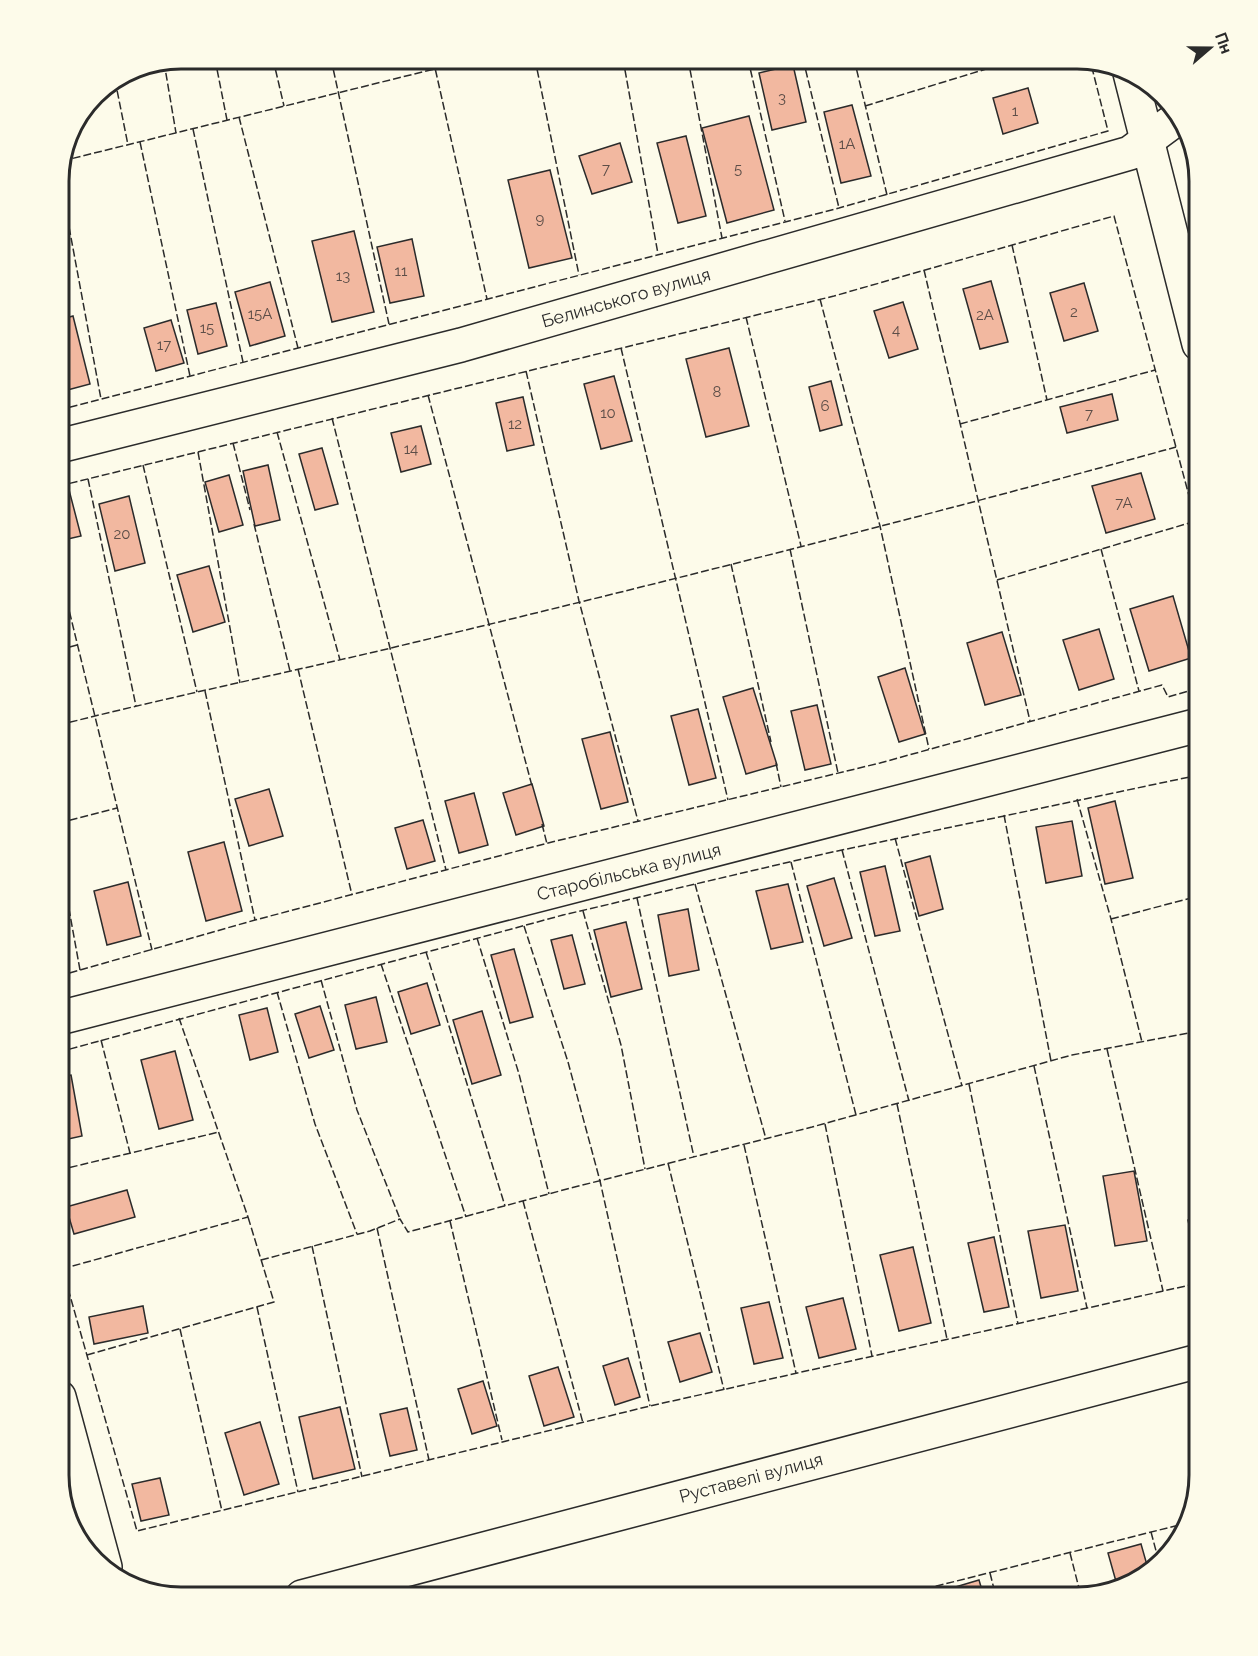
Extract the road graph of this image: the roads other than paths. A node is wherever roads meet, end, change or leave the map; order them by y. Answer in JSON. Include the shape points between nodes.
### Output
{"nodes":[{"id":1,"x":1133,"y":84,"type":"edge"},
{"id":2,"x":1172,"y":122,"type":"edge"},
{"id":3,"x":1147,"y":141,"type":"junction"},
{"id":4,"x":1189,"y":302,"type":"edge"},
{"id":5,"x":69,"y":443,"type":"edge"},
{"id":6,"x":1189,"y":728,"type":"edge"},
{"id":7,"x":69,"y":1015,"type":"edge"},
{"id":8,"x":1189,"y":1364,"type":"edge"},
{"id":9,"x":69,"y":1437,"type":"edge"},
{"id":10,"x":101,"y":1553,"type":"edge"},
{"id":11,"x":344,"y":1587,"type":"edge"}],
"edges":[{"from":1,"to":3,"type":"street"},
{"from":2,"to":3,"type":"street","name":"Белинського вулиця"},
{"from":3,"to":4,"type":"street"},
{"from":3,"to":5,"type":"street","name":"Белинського вулиця","via":[[1130,153],[461,345]]},
{"from":6,"to":7,"type":"street","name":"Старобільська вулиця"},
{"from":8,"to":11,"type":"street","name":"Руставелі вулиця"},
{"from":9,"to":10,"type":"street"}]}
